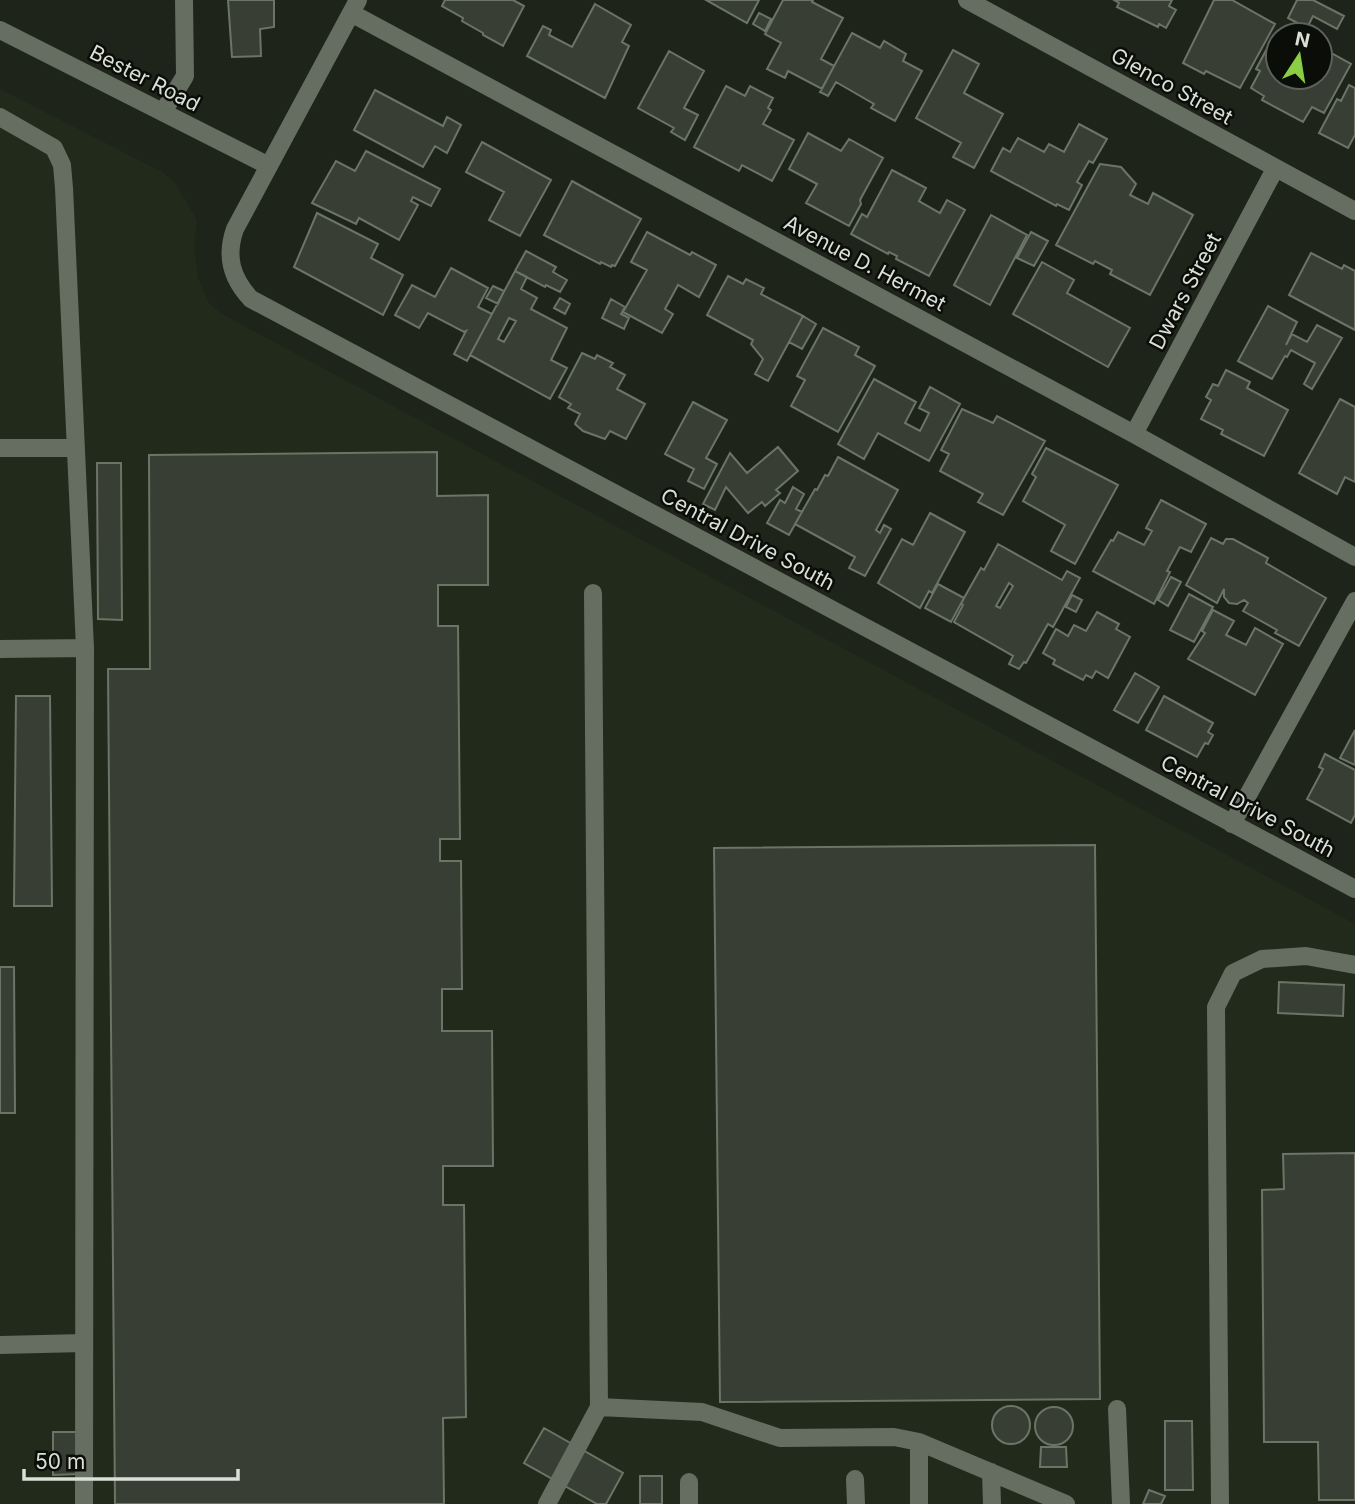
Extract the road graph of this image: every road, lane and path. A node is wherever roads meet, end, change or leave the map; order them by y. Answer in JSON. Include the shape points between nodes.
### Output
{"nodes":[{"id":1,"x":184,"y":0,"type":"edge"},
{"id":2,"x":967,"y":0,"type":"edge"},
{"id":3,"x":355,"y":6,"type":"edge"},
{"id":4,"x":0,"y":30,"type":"edge"},
{"id":5,"x":163,"y":112,"type":"junction"},
{"id":6,"x":0,"y":117,"type":"edge"},
{"id":7,"x":269,"y":166,"type":"junction"},
{"id":8,"x":1275,"y":169,"type":"junction"},
{"id":9,"x":1355,"y":211,"type":"edge"},
{"id":10,"x":1134,"y":434,"type":"junction"},
{"id":11,"x":0,"y":448,"type":"edge"},
{"id":12,"x":75,"y":448,"type":"junction"},
{"id":13,"x":1355,"y":557,"type":"edge"},
{"id":14,"x":593,"y":593,"type":"dead end"},
{"id":15,"x":1355,"y":601,"type":"edge"},
{"id":16,"x":85,"y":648,"type":"junction"},
{"id":17,"x":0,"y":649,"type":"edge"},
{"id":18,"x":1233,"y":824,"type":"junction"},
{"id":19,"x":1355,"y":889,"type":"edge"},
{"id":20,"x":1355,"y":965,"type":"edge"},
{"id":21,"x":84,"y":1343,"type":"junction"},
{"id":22,"x":0,"y":1345,"type":"edge"},
{"id":23,"x":599,"y":1407,"type":"junction"},
{"id":24,"x":1118,"y":1409,"type":"dead end"},
{"id":25,"x":919,"y":1442,"type":"junction"},
{"id":26,"x":991,"y":1472,"type":"junction"},
{"id":27,"x":855,"y":1479,"type":"dead end"},
{"id":28,"x":689,"y":1482,"type":"dead end"},
{"id":29,"x":1063,"y":1503,"type":"edge"},
{"id":30,"x":84,"y":1504,"type":"edge"},
{"id":31,"x":547,"y":1504,"type":"edge"},
{"id":32,"x":689,"y":1504,"type":"edge"},
{"id":33,"x":856,"y":1504,"type":"edge"},
{"id":34,"x":919,"y":1504,"type":"edge"},
{"id":35,"x":992,"y":1504,"type":"edge"},
{"id":36,"x":1121,"y":1504,"type":"edge"},
{"id":37,"x":1220,"y":1504,"type":"edge"}],
"edges":[{"from":1,"to":5,"type":"street","via":[[185,76]]},
{"from":2,"to":8,"type":"street","name":"Glenco Street"},
{"from":3,"to":7,"type":"street","name":"Central Drive South"},
{"from":3,"to":10,"type":"street","name":"Avenue D. Hermet"},
{"from":4,"to":5,"type":"street","name":"Bester Road"},
{"from":5,"to":7,"type":"street","name":"Bester Road"},
{"from":6,"to":12,"type":"street","via":[[54,148],[62,165]]},
{"from":7,"to":18,"type":"street","name":"Central Drive South","via":[[231,240],[233,275],[251,299]]},
{"from":8,"to":9,"type":"street","name":"Glenco Street"},
{"from":8,"to":10,"type":"street","name":"Dwars Street"},
{"from":10,"to":13,"type":"street","name":"Avenue D. Hermet"},
{"from":11,"to":12,"type":"street"},
{"from":12,"to":16,"type":"street"},
{"from":14,"to":23,"type":"street"},
{"from":15,"to":18,"type":"street"},
{"from":16,"to":17,"type":"street"},
{"from":16,"to":21,"type":"street"},
{"from":18,"to":19,"type":"street","name":"Central Drive South"},
{"from":20,"to":37,"type":"street","via":[[1306,956],[1262,959],[1233,973],[1216,1007]]},
{"from":21,"to":22,"type":"street"},
{"from":21,"to":30,"type":"street"},
{"from":23,"to":25,"type":"street","via":[[702,1412],[780,1438],[894,1437]]},
{"from":23,"to":31,"type":"street"},
{"from":24,"to":36,"type":"street"},
{"from":25,"to":26,"type":"street"},
{"from":25,"to":34,"type":"street"},
{"from":26,"to":29,"type":"street"},
{"from":26,"to":35,"type":"street"},
{"from":27,"to":33,"type":"street"},
{"from":28,"to":32,"type":"street"}]}
